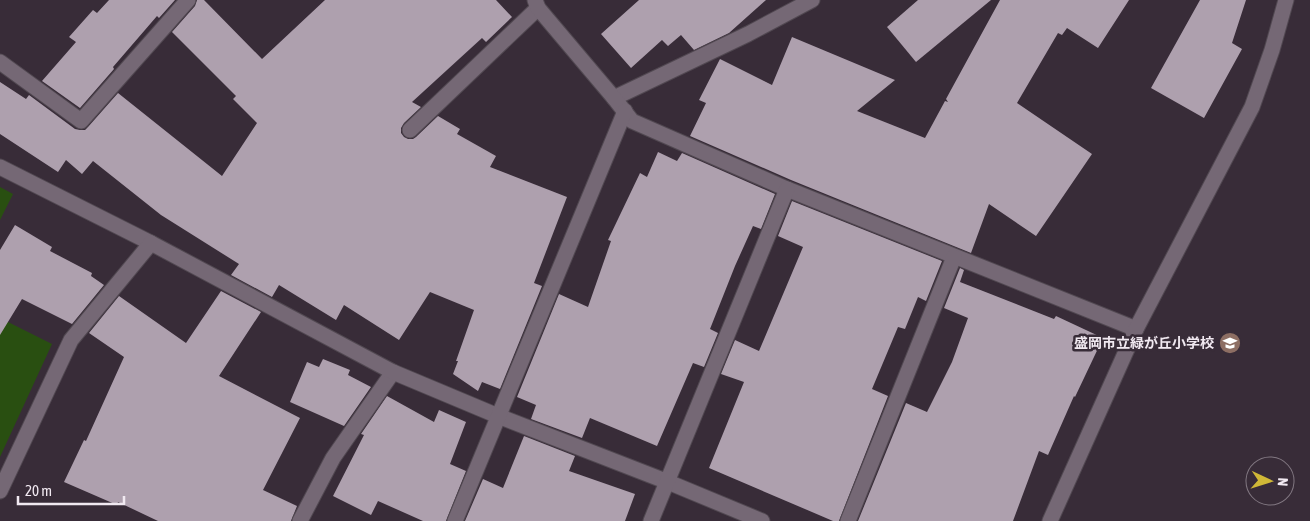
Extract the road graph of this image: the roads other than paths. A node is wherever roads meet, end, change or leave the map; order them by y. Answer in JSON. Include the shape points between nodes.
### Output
{"nodes":[{"id":1,"x":188,"y":0,"type":"edge"},
{"id":2,"x":812,"y":0,"type":"edge"},
{"id":3,"x":1286,"y":0,"type":"edge"},
{"id":4,"x":537,"y":4,"type":"edge"},
{"id":5,"x":0,"y":62,"type":"edge"},
{"id":6,"x":614,"y":98,"type":"junction"},
{"id":7,"x":625,"y":111,"type":"junction"},
{"id":8,"x":410,"y":130,"type":"dead end"},
{"id":9,"x":0,"y":167,"type":"edge"},
{"id":10,"x":787,"y":189,"type":"junction"},
{"id":11,"x":152,"y":243,"type":"junction"},
{"id":12,"x":954,"y":257,"type":"junction"},
{"id":13,"x":1136,"y":329,"type":"junction"},
{"id":14,"x":393,"y":372,"type":"junction"},
{"id":15,"x":498,"y":416,"type":"junction"},
{"id":16,"x":668,"y":482,"type":"junction"},
{"id":17,"x":0,"y":491,"type":"edge"},
{"id":18,"x":300,"y":521,"type":"edge"},
{"id":19,"x":455,"y":521,"type":"edge"},
{"id":20,"x":651,"y":521,"type":"edge"},
{"id":21,"x":762,"y":521,"type":"edge"},
{"id":22,"x":848,"y":521,"type":"edge"},
{"id":23,"x":1050,"y":521,"type":"edge"}],
"edges":[{"from":1,"to":5,"type":"street","via":[[81,121]]},
{"from":2,"to":6,"type":"street"},
{"from":3,"to":13,"type":"street","via":[[1252,107]]},
{"from":4,"to":6,"type":"street"},
{"from":4,"to":8,"type":"street"},
{"from":6,"to":7,"type":"street"},
{"from":7,"to":10,"type":"street","via":[[632,121]]},
{"from":7,"to":15,"type":"street"},
{"from":9,"to":11,"type":"street"},
{"from":10,"to":12,"type":"street"},
{"from":10,"to":16,"type":"street"},
{"from":11,"to":14,"type":"street"},
{"from":11,"to":17,"type":"street","via":[[71,340]]},
{"from":12,"to":13,"type":"street"},
{"from":12,"to":22,"type":"street"},
{"from":13,"to":23,"type":"street"},
{"from":14,"to":15,"type":"street"},
{"from":14,"to":18,"type":"street","via":[[334,458]]},
{"from":15,"to":16,"type":"street"},
{"from":15,"to":19,"type":"street"},
{"from":16,"to":20,"type":"street"},
{"from":16,"to":21,"type":"street"}]}
